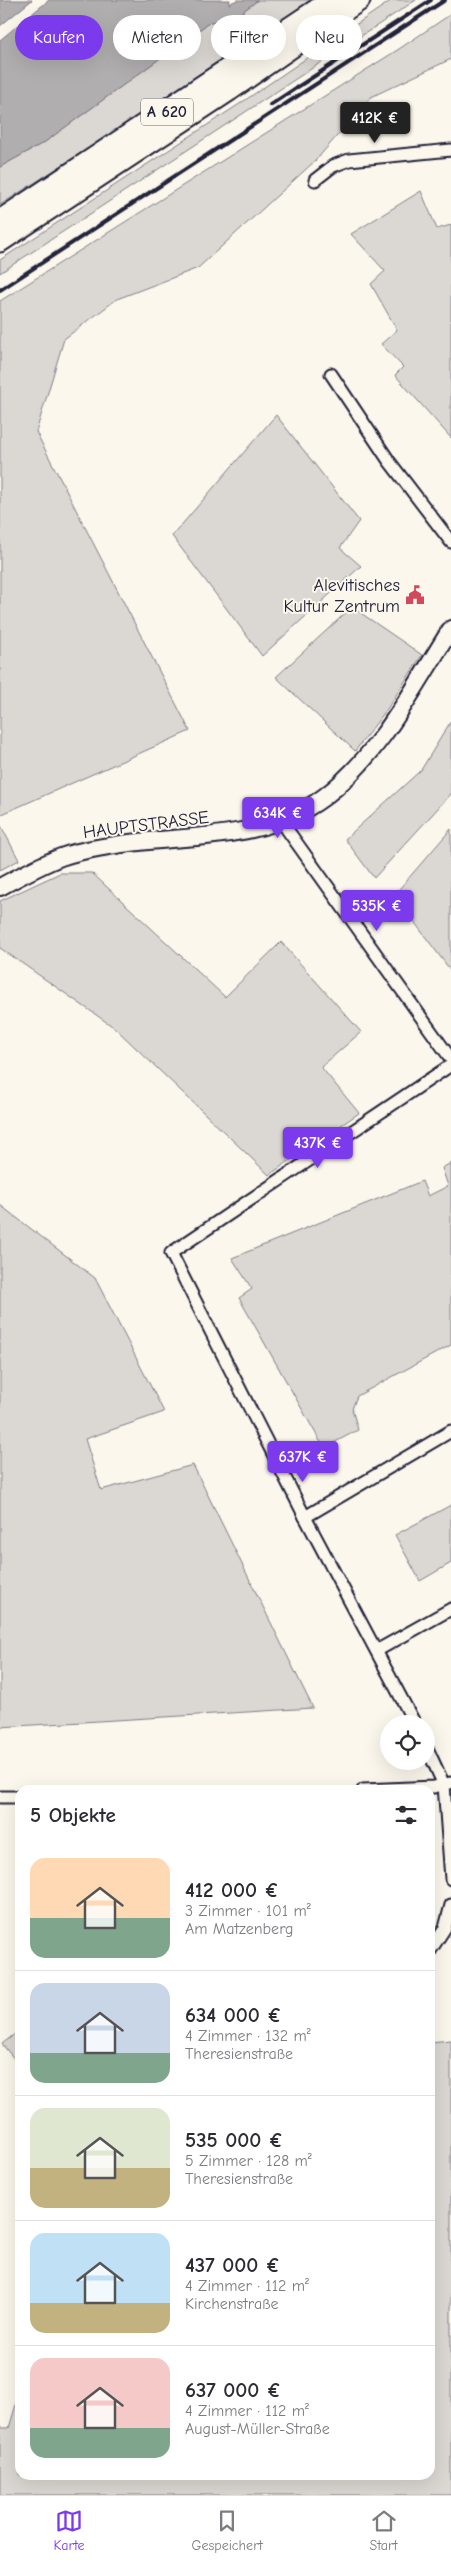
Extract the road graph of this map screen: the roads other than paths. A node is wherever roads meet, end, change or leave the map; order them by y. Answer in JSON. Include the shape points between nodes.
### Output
{"nodes":[{"id":1,"x":332,"y":0,"type":"edge"},
{"id":2,"x":359,"y":0,"type":"edge"},
{"id":3,"x":451,"y":150,"type":"edge"},
{"id":4,"x":314,"y":180,"type":"dead end"},
{"id":5,"x":0,"y":221,"type":"edge"},
{"id":6,"x":0,"y":240,"type":"edge"},
{"id":7,"x":331,"y":374,"type":"dead end"},
{"id":8,"x":451,"y":542,"type":"edge"},
{"id":9,"x":451,"y":629,"type":"edge"},
{"id":10,"x":281,"y":821,"type":"junction"},
{"id":11,"x":0,"y":887,"type":"edge"},
{"id":12,"x":451,"y":1059,"type":"edge"},
{"id":13,"x":451,"y":1065,"type":"edge"},
{"id":14,"x":451,"y":1431,"type":"edge"},
{"id":15,"x":305,"y":1516,"type":"junction"},
{"id":16,"x":451,"y":1609,"type":"edge"},
{"id":17,"x":378,"y":1650,"type":"junction"},
{"id":18,"x":410,"y":1715,"type":"edge"},
{"id":19,"x":435,"y":1762,"type":"edge"},
{"id":20,"x":448,"y":1784,"type":"edge"},
{"id":21,"x":434,"y":1785,"type":"edge"},
{"id":22,"x":0,"y":1797,"type":"edge"},
{"id":23,"x":15,"y":1797,"type":"edge"},
{"id":24,"x":451,"y":1879,"type":"edge"},
{"id":25,"x":451,"y":1905,"type":"edge"},
{"id":26,"x":448,"y":1928,"type":"edge"},
{"id":27,"x":435,"y":1945,"type":"edge"}],
"edges":[{"from":1,"to":5,"type":"highway","number":"A 620"},
{"from":2,"to":6,"type":"highway","number":"A 620","via":[[237,85]]},
{"from":3,"to":4,"type":"street","via":[[349,160],[333,166]]},
{"from":7,"to":8,"type":"street","via":[[389,461]]},
{"from":9,"to":10,"type":"main road","name":"HAUPTSTRASSE","via":[[376,744],[360,763],[323,797]]},
{"from":10,"to":11,"type":"main road","name":"HAUPTSTRASSE","via":[[235,833],[138,842],[62,856]]},
{"from":10,"to":12,"type":"street"},
{"from":13,"to":15,"type":"street","via":[[171,1252]]},
{"from":14,"to":15,"type":"street"},
{"from":15,"to":17,"type":"street"},
{"from":16,"to":17,"type":"street"},
{"from":17,"to":18,"type":"street"},
{"from":19,"to":20,"type":"street"},
{"from":20,"to":21,"type":"street"},
{"from":20,"to":24,"type":"street"},
{"from":22,"to":23,"type":"street"},
{"from":25,"to":26,"type":"street"},
{"from":26,"to":27,"type":"street"}]}
